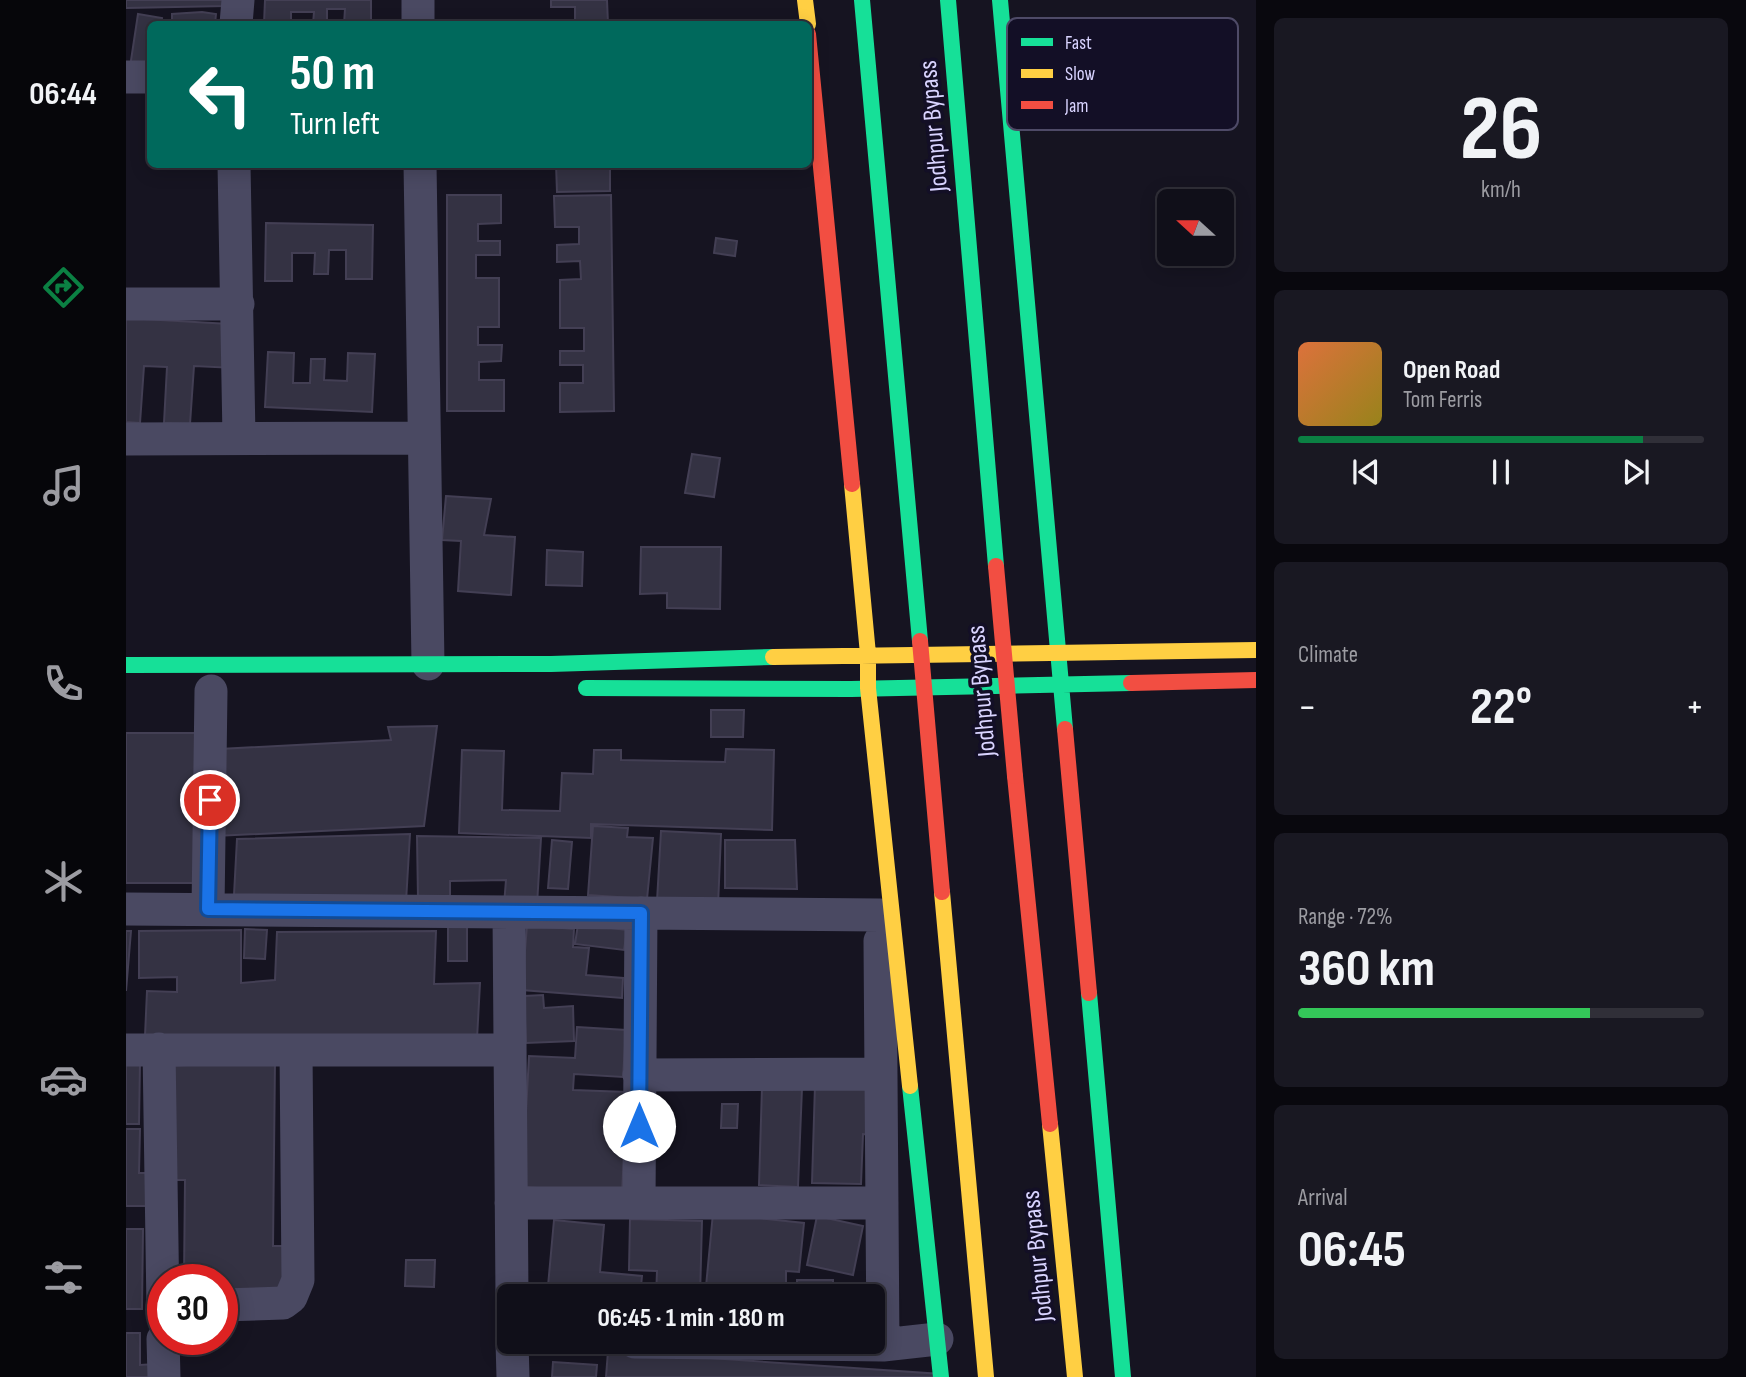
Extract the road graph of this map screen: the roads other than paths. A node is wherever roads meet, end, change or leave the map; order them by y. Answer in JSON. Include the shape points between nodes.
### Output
{"nodes":[{"id":1,"x":238,"y":0,"type":"edge"},
{"id":2,"x":418,"y":0,"type":"edge"},
{"id":3,"x":805,"y":0,"type":"edge"},
{"id":4,"x":862,"y":0,"type":"edge"},
{"id":5,"x":948,"y":0,"type":"edge"},
{"id":6,"x":1000,"y":0,"type":"edge"},
{"id":7,"x":236,"y":21,"type":"edge"},
{"id":8,"x":418,"y":21,"type":"edge"},
{"id":9,"x":808,"y":21,"type":"edge"},
{"id":10,"x":812,"y":75,"type":"edge"},
{"id":11,"x":126,"y":77,"type":"edge"},
{"id":12,"x":147,"y":77,"type":"edge"},
{"id":13,"x":1007,"y":80,"type":"edge"},
{"id":14,"x":1011,"y":130,"type":"edge"},
{"id":15,"x":234,"y":168,"type":"edge"},
{"id":16,"x":420,"y":168,"type":"edge"},
{"id":17,"x":126,"y":304,"type":"edge"},
{"id":18,"x":238,"y":304,"type":"junction"},
{"id":19,"x":239,"y":437,"type":"junction"},
{"id":20,"x":425,"y":438,"type":"junction"},
{"id":21,"x":126,"y":439,"type":"edge"},
{"id":22,"x":1256,"y":650,"type":"edge"},
{"id":23,"x":868,"y":654,"type":"junction"},
{"id":24,"x":1057,"y":654,"type":"junction"},
{"id":25,"x":428,"y":664,"type":"junction"},
{"id":26,"x":126,"y":665,"type":"edge"},
{"id":27,"x":1256,"y":680,"type":"edge"},
{"id":28,"x":1060,"y":683,"type":"junction"},
{"id":29,"x":576,"y":688,"type":"dead end"},
{"id":30,"x":859,"y":688,"type":"junction"},
{"id":31,"x":212,"y":691,"type":"dead end"},
{"id":32,"x":126,"y":909,"type":"edge"},
{"id":33,"x":208,"y":909,"type":"junction"},
{"id":34,"x":509,"y":913,"type":"junction"},
{"id":35,"x":641,"y":913,"type":"junction"},
{"id":36,"x":880,"y":915,"type":"junction"},
{"id":37,"x":159,"y":1049,"type":"junction"},
{"id":38,"x":126,"y":1050,"type":"edge"},
{"id":39,"x":296,"y":1050,"type":"junction"},
{"id":40,"x":510,"y":1050,"type":"junction"},
{"id":41,"x":881,"y":1074,"type":"junction"},
{"id":42,"x":639,"y":1076,"type":"junction"},
{"id":43,"x":511,"y":1203,"type":"junction"},
{"id":44,"x":639,"y":1203,"type":"junction"},
{"id":45,"x":882,"y":1203,"type":"junction"},
{"id":46,"x":162,"y":1264,"type":"edge"},
{"id":47,"x":512,"y":1284,"type":"edge"},
{"id":48,"x":883,"y":1284,"type":"edge"},
{"id":49,"x":238,"y":1304,"type":"edge"},
{"id":50,"x":937,"y":1339,"type":"junction"},
{"id":51,"x":885,"y":1345,"type":"edge"},
{"id":52,"x":512,"y":1354,"type":"edge"},
{"id":53,"x":163,"y":1355,"type":"edge"},
{"id":54,"x":164,"y":1377,"type":"edge"},
{"id":55,"x":513,"y":1377,"type":"edge"},
{"id":56,"x":941,"y":1377,"type":"edge"},
{"id":57,"x":986,"y":1377,"type":"edge"},
{"id":58,"x":1075,"y":1377,"type":"edge"},
{"id":59,"x":1123,"y":1377,"type":"edge"}],
"edges":[{"from":1,"to":7,"type":"street"},
{"from":2,"to":8,"type":"street"},
{"from":3,"to":9,"type":"main road"},
{"from":4,"to":57,"type":"main road","bridge":true},
{"from":5,"to":58,"type":"main road","name":"Jodhpur Bypass","bridge":true,"via":[[1003,664]]},
{"from":6,"to":13,"type":"main road"},
{"from":10,"to":23,"type":"main road"},
{"from":11,"to":12,"type":"street"},
{"from":14,"to":24,"type":"main road"},
{"from":15,"to":18,"type":"street"},
{"from":16,"to":20,"type":"street"},
{"from":17,"to":18,"type":"street"},
{"from":18,"to":19,"type":"street"},
{"from":19,"to":20,"type":"street"},
{"from":19,"to":21,"type":"street"},
{"from":20,"to":25,"type":"street"},
{"from":22,"to":24,"type":"main road"},
{"from":23,"to":24,"type":"main road"},
{"from":23,"to":25,"type":"main road"},
{"from":23,"to":30,"type":"main road"},
{"from":24,"to":28,"type":"main road"},
{"from":25,"to":26,"type":"main road"},
{"from":27,"to":28,"type":"main road"},
{"from":28,"to":30,"type":"main road"},
{"from":28,"to":59,"type":"main road"},
{"from":29,"to":30,"type":"main road"},
{"from":30,"to":36,"type":"street"},
{"from":30,"to":50,"type":"main road"},
{"from":31,"to":33,"type":"street"},
{"from":32,"to":33,"type":"street"},
{"from":33,"to":34,"type":"street"},
{"from":34,"to":35,"type":"street"},
{"from":34,"to":40,"type":"street"},
{"from":35,"to":36,"type":"street"},
{"from":35,"to":42,"type":"street"},
{"from":36,"to":41,"type":"street"},
{"from":37,"to":38,"type":"street"},
{"from":37,"to":39,"type":"street"},
{"from":37,"to":46,"type":"street"},
{"from":39,"to":40,"type":"street"},
{"from":39,"to":49,"type":"street","via":[[298,1280],[283,1303]]},
{"from":40,"to":43,"type":"street"},
{"from":41,"to":42,"type":"street"},
{"from":41,"to":45,"type":"street"},
{"from":42,"to":44,"type":"street"},
{"from":43,"to":44,"type":"street"},
{"from":43,"to":47,"type":"street"},
{"from":44,"to":45,"type":"street"},
{"from":45,"to":48,"type":"street"},
{"from":50,"to":51,"type":"street"},
{"from":50,"to":56,"type":"main road"},
{"from":52,"to":55,"type":"street"},
{"from":53,"to":54,"type":"street"}]}
